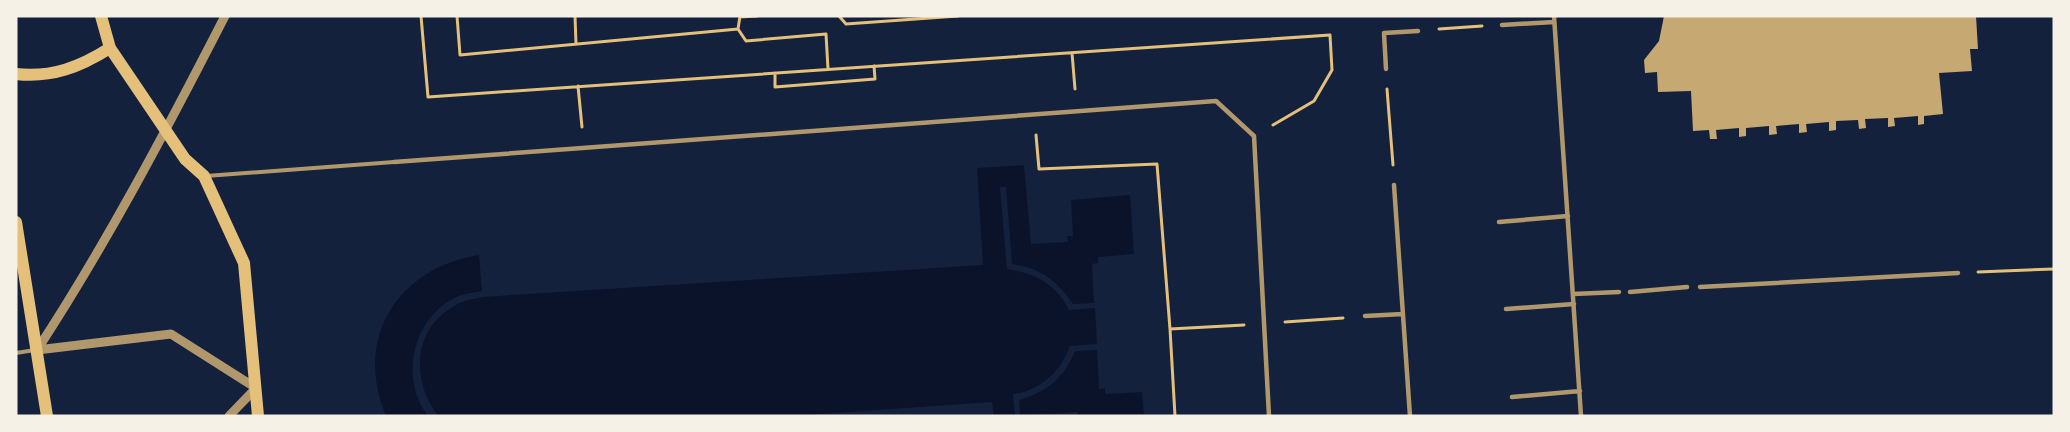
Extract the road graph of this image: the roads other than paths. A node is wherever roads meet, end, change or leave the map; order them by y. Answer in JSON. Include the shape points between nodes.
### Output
{"nodes":[{"id":1,"x":101,"y":16,"type":"edge"},
{"id":2,"x":225,"y":16,"type":"edge"},
{"id":3,"x":1554,"y":19,"type":"edge"},
{"id":4,"x":1502,"y":25,"type":"road end"},
{"id":5,"x":1418,"y":31,"type":"road end"},
{"id":6,"x":110,"y":48,"type":"junction"},
{"id":7,"x":1386,"y":69,"type":"road end"},
{"id":8,"x":16,"y":74,"type":"edge"},
{"id":9,"x":166,"y":131,"type":"junction"},
{"id":10,"x":394,"y":162,"type":"joint"},
{"id":11,"x":204,"y":176,"type":"junction"},
{"id":12,"x":1394,"y":185,"type":"road end"},
{"id":13,"x":1568,"y":216,"type":"junction"},
{"id":14,"x":16,"y":222,"type":"edge"},
{"id":15,"x":1498,"y":222,"type":"dead end"},
{"id":16,"x":1958,"y":273,"type":"road end"},
{"id":17,"x":1688,"y":287,"type":"dead end"},
{"id":18,"x":1700,"y":287,"type":"dead end"},
{"id":19,"x":1619,"y":292,"type":"dead end"},
{"id":20,"x":1630,"y":292,"type":"dead end"},
{"id":21,"x":1573,"y":294,"type":"junction"},
{"id":22,"x":1574,"y":304,"type":"junction"},
{"id":23,"x":1506,"y":309,"type":"dead end"},
{"id":24,"x":1403,"y":314,"type":"junction"},
{"id":25,"x":1365,"y":316,"type":"dead end"},
{"id":26,"x":37,"y":350,"type":"junction"},
{"id":27,"x":16,"y":353,"type":"edge"},
{"id":28,"x":256,"y":388,"type":"junction"},
{"id":29,"x":1580,"y":391,"type":"junction"},
{"id":30,"x":1512,"y":397,"type":"dead end"},
{"id":31,"x":47,"y":416,"type":"edge"},
{"id":32,"x":229,"y":416,"type":"edge"},
{"id":33,"x":258,"y":416,"type":"edge"},
{"id":34,"x":1269,"y":416,"type":"edge"},
{"id":35,"x":1410,"y":416,"type":"edge"},
{"id":36,"x":1581,"y":416,"type":"edge"}],
"edges":[{"from":1,"to":6,"type":"main road"},
{"from":2,"to":9,"type":"street"},
{"from":3,"to":4,"type":"street"},
{"from":3,"to":13,"type":"street"},
{"from":5,"to":7,"type":"street","via":[[1384,33]]},
{"from":6,"to":8,"type":"main road","via":[[87,63],[53,74]]},
{"from":6,"to":9,"type":"main road"},
{"from":9,"to":11,"type":"main road","via":[[184,159]]},
{"from":9,"to":26,"type":"street"},
{"from":10,"to":11,"type":"lane"},
{"from":10,"to":34,"type":"street","via":[[1216,101],[1254,136]]},
{"from":11,"to":28,"type":"main road","via":[[244,263]]},
{"from":12,"to":24,"type":"street"},
{"from":13,"to":15,"type":"street"},
{"from":13,"to":21,"type":"street"},
{"from":14,"to":26,"type":"main road"},
{"from":16,"to":18,"type":"street"},
{"from":17,"to":20,"type":"street"},
{"from":19,"to":21,"type":"street"},
{"from":21,"to":22,"type":"street"},
{"from":22,"to":23,"type":"street"},
{"from":22,"to":29,"type":"street"},
{"from":24,"to":25,"type":"street"},
{"from":24,"to":35,"type":"street"},
{"from":26,"to":27,"type":"lane"},
{"from":26,"to":28,"type":"street","via":[[172,334]]},
{"from":26,"to":31,"type":"main road"},
{"from":28,"to":32,"type":"street"},
{"from":28,"to":33,"type":"main road"},
{"from":29,"to":30,"type":"street"},
{"from":29,"to":36,"type":"street"}]}
